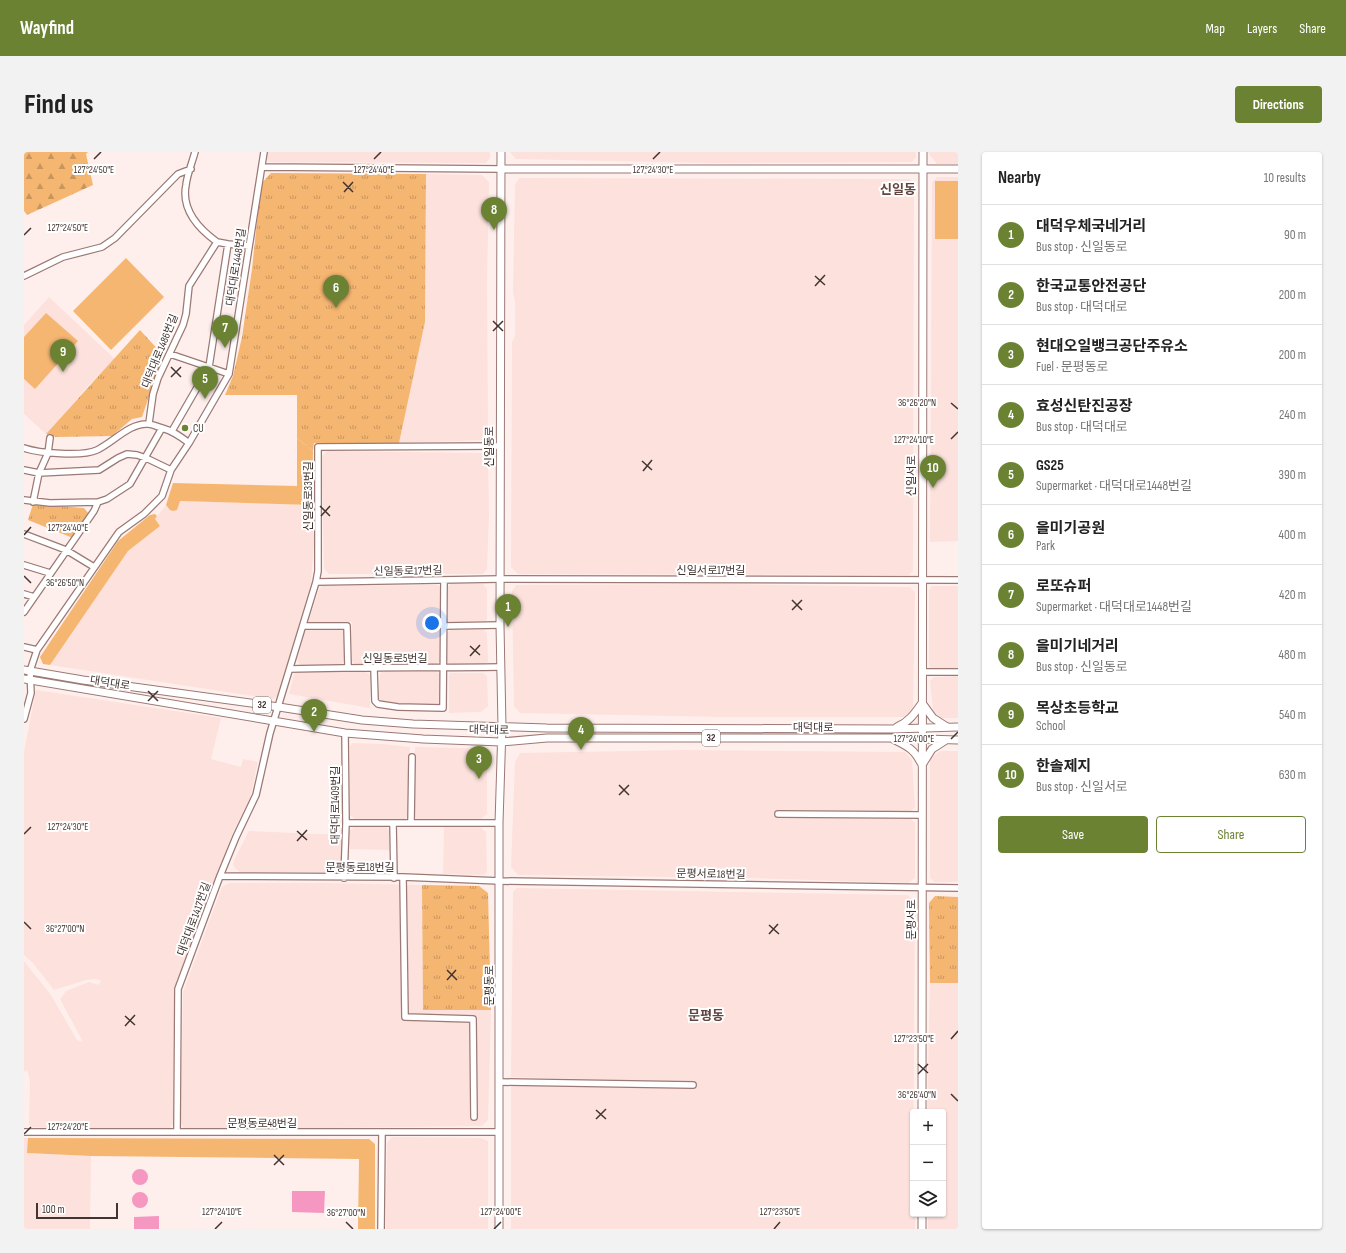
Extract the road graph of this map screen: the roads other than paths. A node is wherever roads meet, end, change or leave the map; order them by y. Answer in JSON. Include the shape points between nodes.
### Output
{"nodes":[{"id":1,"x":195,"y":152,"type":"edge"},
{"id":2,"x":264,"y":152,"type":"edge"},
{"id":3,"x":500,"y":152,"type":"edge"},
{"id":4,"x":923,"y":152,"type":"edge"},
{"id":5,"x":262,"y":167,"type":"junction"},
{"id":6,"x":191,"y":169,"type":"junction"},
{"id":7,"x":500,"y":169,"type":"junction"},
{"id":8,"x":958,"y":169,"type":"edge"},
{"id":9,"x":923,"y":170,"type":"junction"},
{"id":10,"x":217,"y":242,"type":"junction"},
{"id":11,"x":228,"y":244,"type":"junction"},
{"id":12,"x":249,"y":246,"type":"junction"},
{"id":13,"x":24,"y":276,"type":"edge"},
{"id":14,"x":170,"y":354,"type":"junction"},
{"id":15,"x":209,"y":367,"type":"junction"},
{"id":16,"x":229,"y":374,"type":"junction"},
{"id":17,"x":149,"y":424,"type":"junction"},
{"id":18,"x":162,"y":428,"type":"junction"},
{"id":19,"x":172,"y":431,"type":"junction"},
{"id":20,"x":50,"y":438,"type":"dead end"},
{"id":21,"x":189,"y":443,"type":"junction"},
{"id":22,"x":500,"y":446,"type":"junction"},
{"id":23,"x":24,"y":448,"type":"edge"},
{"id":24,"x":48,"y":453,"type":"junction"},
{"id":25,"x":146,"y":458,"type":"junction"},
{"id":26,"x":24,"y":470,"type":"edge"},
{"id":27,"x":171,"y":470,"type":"junction"},
{"id":28,"x":39,"y":473,"type":"junction"},
{"id":29,"x":24,"y":500,"type":"edge"},
{"id":30,"x":33,"y":502,"type":"junction"},
{"id":31,"x":98,"y":502,"type":"junction"},
{"id":32,"x":24,"y":534,"type":"edge"},
{"id":33,"x":66,"y":550,"type":"junction"},
{"id":34,"x":24,"y":565,"type":"edge"},
{"id":35,"x":94,"y":567,"type":"junction"},
{"id":36,"x":50,"y":573,"type":"junction"},
{"id":37,"x":500,"y":579,"type":"junction"},
{"id":38,"x":444,"y":580,"type":"junction"},
{"id":39,"x":922,"y":580,"type":"junction"},
{"id":40,"x":958,"y":580,"type":"edge"},
{"id":41,"x":316,"y":582,"type":"junction"},
{"id":42,"x":24,"y":594,"type":"edge"},
{"id":43,"x":34,"y":597,"type":"junction"},
{"id":44,"x":24,"y":612,"type":"edge"},
{"id":45,"x":500,"y":625,"type":"junction"},
{"id":46,"x":304,"y":626,"type":"junction"},
{"id":47,"x":444,"y":626,"type":"junction"},
{"id":48,"x":24,"y":647,"type":"edge"},
{"id":49,"x":37,"y":650,"type":"junction"},
{"id":50,"x":500,"y":667,"type":"junction"},
{"id":51,"x":348,"y":668,"type":"junction"},
{"id":52,"x":444,"y":668,"type":"junction"},
{"id":53,"x":290,"y":669,"type":"junction"},
{"id":54,"x":374,"y":669,"type":"junction"},
{"id":55,"x":27,"y":671,"type":"edge"},
{"id":56,"x":923,"y":672,"type":"junction"},
{"id":57,"x":958,"y":672,"type":"edge"},
{"id":58,"x":27,"y":680,"type":"edge"},
{"id":59,"x":922,"y":703,"type":"junction"},
{"id":60,"x":279,"y":707,"type":"junction"},
{"id":61,"x":24,"y":720,"type":"edge"},
{"id":62,"x":275,"y":721,"type":"junction"},
{"id":63,"x":502,"y":727,"type":"junction"},
{"id":64,"x":948,"y":727,"type":"junction"},
{"id":65,"x":958,"y":727,"type":"edge"},
{"id":66,"x":922,"y":728,"type":"junction"},
{"id":67,"x":893,"y":729,"type":"junction"},
{"id":68,"x":345,"y":733,"type":"junction"},
{"id":69,"x":891,"y":738,"type":"junction"},
{"id":70,"x":922,"y":739,"type":"junction"},
{"id":71,"x":947,"y":740,"type":"junction"},
{"id":72,"x":958,"y":740,"type":"edge"},
{"id":73,"x":501,"y":742,"type":"junction"},
{"id":74,"x":412,"y":757,"type":"dead end"},
{"id":75,"x":922,"y":765,"type":"junction"},
{"id":76,"x":778,"y":814,"type":"dead end"},
{"id":77,"x":922,"y":815,"type":"junction"},
{"id":78,"x":346,"y":823,"type":"junction"},
{"id":79,"x":393,"y":823,"type":"junction"},
{"id":80,"x":411,"y":823,"type":"junction"},
{"id":81,"x":499,"y":823,"type":"junction"},
{"id":82,"x":220,"y":876,"type":"junction"},
{"id":83,"x":403,"y":877,"type":"junction"},
{"id":84,"x":344,"y":878,"type":"junction"},
{"id":85,"x":394,"y":878,"type":"junction"},
{"id":86,"x":500,"y":881,"type":"junction"},
{"id":87,"x":922,"y":888,"type":"junction"},
{"id":88,"x":958,"y":888,"type":"edge"},
{"id":89,"x":500,"y":1082,"type":"junction"},
{"id":90,"x":693,"y":1085,"type":"dead end"},
{"id":91,"x":922,"y":1109,"type":"edge"},
{"id":92,"x":474,"y":1117,"type":"dead end"},
{"id":93,"x":24,"y":1132,"type":"edge"},
{"id":94,"x":177,"y":1132,"type":"junction"},
{"id":95,"x":500,"y":1132,"type":"junction"},
{"id":96,"x":382,"y":1133,"type":"junction"},
{"id":97,"x":922,"y":1217,"type":"edge"},
{"id":98,"x":381,"y":1229,"type":"edge"},
{"id":99,"x":499,"y":1229,"type":"edge"},
{"id":100,"x":922,"y":1229,"type":"edge"}],
"edges":[{"from":1,"to":6,"type":"street"},
{"from":2,"to":5,"type":"street","name":"대덕대로1448번길"},
{"from":3,"to":7,"type":"main road","name":"신일동로"},
{"from":4,"to":9,"type":"main road","name":"신일서로"},
{"from":5,"to":7,"type":"street"},
{"from":5,"to":12,"type":"street","name":"대덕대로1448번길"},
{"from":6,"to":10,"type":"street","via":[[185,186],[186,203],[193,219]]},
{"from":6,"to":13,"type":"street","via":[[178,174],[115,238],[102,247],[63,257]]},
{"from":7,"to":9,"type":"main road"},
{"from":7,"to":22,"type":"main road","name":"신일동로"},
{"from":8,"to":9,"type":"main road"},
{"from":9,"to":39,"type":"main road","name":"신일서로"},
{"from":10,"to":11,"type":"street"},
{"from":10,"to":14,"type":"street","name":"대덕대로1486번길","via":[[189,286],[183,325]]},
{"from":11,"to":12,"type":"street"},
{"from":11,"to":15,"type":"street"},
{"from":12,"to":16,"type":"street","name":"대덕대로1448번길"},
{"from":14,"to":15,"type":"street"},
{"from":14,"to":17,"type":"street","name":"대덕대로1486번길","via":[[156,385]]},
{"from":15,"to":16,"type":"street"},
{"from":15,"to":19,"type":"street"},
{"from":16,"to":21,"type":"street","name":"대덕대로1448번길"},
{"from":17,"to":18,"type":"street"},
{"from":17,"to":24,"type":"street","via":[[136,425],[128,429],[95,451]]},
{"from":18,"to":19,"type":"street"},
{"from":18,"to":25,"type":"street"},
{"from":19,"to":21,"type":"street"},
{"from":20,"to":24,"type":"street"},
{"from":21,"to":27,"type":"street","name":"대덕대로1448번길"},
{"from":22,"to":37,"type":"main road","name":"신일동로"},
{"from":22,"to":41,"type":"street","name":"신일동로33번길","via":[[318,447]]},
{"from":23,"to":24,"type":"street"},
{"from":24,"to":28,"type":"street"},
{"from":25,"to":27,"type":"street"},
{"from":25,"to":28,"type":"street","via":[[127,454],[99,470]]},
{"from":25,"to":31,"type":"street","via":[[130,484]]},
{"from":26,"to":28,"type":"street"},
{"from":27,"to":35,"type":"street","name":"대덕대로1448번길","via":[[162,496],[144,514],[119,532]]},
{"from":28,"to":30,"type":"street"},
{"from":29,"to":30,"type":"street"},
{"from":30,"to":31,"type":"street"},
{"from":31,"to":33,"type":"street"},
{"from":32,"to":33,"type":"street"},
{"from":33,"to":35,"type":"street"},
{"from":33,"to":36,"type":"street"},
{"from":34,"to":36,"type":"street"},
{"from":35,"to":49,"type":"street","name":"대덕대로1448번길"},
{"from":36,"to":43,"type":"street"},
{"from":37,"to":38,"type":"street","name":"신일동로17번길"},
{"from":37,"to":39,"type":"street","name":"신일서로17번길"},
{"from":37,"to":45,"type":"main road","name":"신일동로"},
{"from":38,"to":41,"type":"street","name":"신일동로17번길"},
{"from":38,"to":47,"type":"street"},
{"from":39,"to":40,"type":"street","name":"신일서로17번길"},
{"from":39,"to":56,"type":"main road","name":"신일서로"},
{"from":41,"to":46,"type":"street","name":"신일동로33번길"},
{"from":42,"to":43,"type":"street"},
{"from":43,"to":44,"type":"street"},
{"from":45,"to":47,"type":"street"},
{"from":45,"to":50,"type":"main road","name":"신일동로"},
{"from":46,"to":51,"type":"street","via":[[347,626]]},
{"from":46,"to":53,"type":"street","name":"신일동로33번길"},
{"from":47,"to":52,"type":"street"},
{"from":48,"to":49,"type":"street"},
{"from":49,"to":55,"type":"street","name":"대덕대로1448번길"},
{"from":50,"to":52,"type":"street","name":"신일동로5번길"},
{"from":50,"to":63,"type":"main road","name":"신일동로"},
{"from":51,"to":53,"type":"street","name":"신일동로5번길"},
{"from":51,"to":54,"type":"street","name":"신일동로5번길"},
{"from":52,"to":54,"type":"street","name":"신일동로5번길"},
{"from":52,"to":54,"type":"street","via":[[443,708],[378,704],[375,701]]},
{"from":53,"to":60,"type":"street","name":"신일동로33번길"},
{"from":55,"to":58,"type":"street","name":"대덕대로1448번길"},
{"from":55,"to":60,"type":"main road","name":"대덕대로","number":"32"},
{"from":56,"to":57,"type":"street"},
{"from":56,"to":59,"type":"main road","name":"신일서로"},
{"from":58,"to":61,"type":"street","name":"대덕대로1448번길","via":[[31,693]]},
{"from":58,"to":62,"type":"main road","name":"대덕대로","number":"32"},
{"from":59,"to":64,"type":"main road","via":[[933,718]]},
{"from":59,"to":66,"type":"main road","name":"신일서로"},
{"from":59,"to":67,"type":"main road","via":[[911,718]]},
{"from":60,"to":62,"type":"street","name":"신일동로33번길"},
{"from":60,"to":63,"type":"main road","name":"대덕대로","number":"32","via":[[362,720]]},
{"from":62,"to":68,"type":"main road","name":"대덕대로","number":"32"},
{"from":62,"to":82,"type":"street","name":"대덕대로1417번길","via":[[256,795]]},
{"from":63,"to":67,"type":"main road","name":"대덕대로","number":"32"},
{"from":63,"to":73,"type":"main road","name":"신일동로"},
{"from":64,"to":65,"type":"main road","name":"대덕대로","number":"32"},
{"from":64,"to":66,"type":"main road","name":"대덕대로","number":"32"},
{"from":66,"to":67,"type":"main road","name":"대덕대로","number":"32"},
{"from":66,"to":70,"type":"main road","name":"문평서로"},
{"from":68,"to":73,"type":"main road","name":"대덕대로","number":"32"},
{"from":68,"to":78,"type":"street","name":"대덕대로1409번길"},
{"from":69,"to":70,"type":"main road","name":"대덕대로","number":"32"},
{"from":69,"to":73,"type":"main road","name":"대덕대로","number":"32","via":[[547,738]]},
{"from":69,"to":75,"type":"main road","via":[[911,748]]},
{"from":70,"to":71,"type":"main road","name":"대덕대로","number":"32"},
{"from":70,"to":75,"type":"main road","name":"문평서로"},
{"from":71,"to":72,"type":"main road","name":"대덕대로","number":"32"},
{"from":71,"to":75,"type":"main road","via":[[932,749]]},
{"from":73,"to":81,"type":"main road","name":"문평동로"},
{"from":74,"to":80,"type":"street"},
{"from":75,"to":77,"type":"main road","name":"문평서로"},
{"from":76,"to":77,"type":"street"},
{"from":77,"to":87,"type":"main road","name":"문평서로"},
{"from":78,"to":79,"type":"street"},
{"from":78,"to":84,"type":"street","name":"대덕대로1409번길"},
{"from":79,"to":80,"type":"street"},
{"from":79,"to":85,"type":"street"},
{"from":80,"to":81,"type":"street"},
{"from":81,"to":86,"type":"main road","name":"문평동로"},
{"from":82,"to":84,"type":"street","name":"문평동로18번길"},
{"from":82,"to":94,"type":"street","name":"대덕대로1417번길","via":[[178,989]]},
{"from":83,"to":85,"type":"street","name":"문평동로18번길"},
{"from":83,"to":86,"type":"street","name":"문평동로18번길"},
{"from":83,"to":92,"type":"street","via":[[405,1017],[473,1019]]},
{"from":84,"to":85,"type":"street","name":"문평동로18번길"},
{"from":86,"to":87,"type":"street","name":"문평서로18번길"},
{"from":86,"to":89,"type":"main road","name":"문평동로"},
{"from":87,"to":88,"type":"street","name":"문평서로18번길"},
{"from":87,"to":91,"type":"main road","name":"문평서로"},
{"from":89,"to":90,"type":"street"},
{"from":89,"to":95,"type":"main road","name":"문평동로"},
{"from":93,"to":94,"type":"street","name":"문평동로48번길"},
{"from":94,"to":96,"type":"street","name":"문평동로48번길"},
{"from":95,"to":96,"type":"street","name":"문평동로48번길"},
{"from":95,"to":99,"type":"main road","name":"문평동로"},
{"from":96,"to":98,"type":"street"},
{"from":97,"to":100,"type":"main road"}]}
